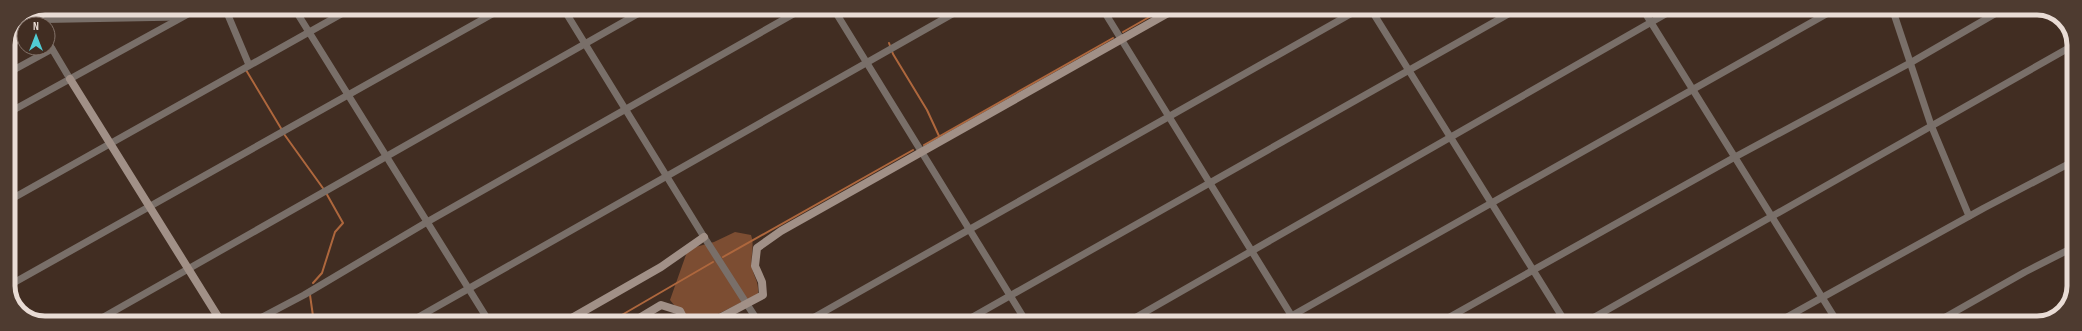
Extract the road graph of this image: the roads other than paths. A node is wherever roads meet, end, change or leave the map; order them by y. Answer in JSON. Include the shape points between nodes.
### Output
{"nodes":[{"id":1,"x":187,"y":15,"type":"edge"},
{"id":2,"x":228,"y":15,"type":"edge"},
{"id":3,"x":298,"y":15,"type":"edge"},
{"id":4,"x":339,"y":15,"type":"edge"},
{"id":5,"x":491,"y":15,"type":"edge"},
{"id":6,"x":567,"y":15,"type":"edge"},
{"id":7,"x":636,"y":15,"type":"edge"},
{"id":8,"x":792,"y":15,"type":"edge"},
{"id":9,"x":837,"y":15,"type":"edge"},
{"id":10,"x":951,"y":15,"type":"edge"},
{"id":11,"x":1106,"y":15,"type":"edge"},
{"id":12,"x":1165,"y":15,"type":"edge"},
{"id":13,"x":1349,"y":15,"type":"edge"},
{"id":14,"x":1374,"y":15,"type":"edge"},
{"id":15,"x":1507,"y":15,"type":"edge"},
{"id":16,"x":1646,"y":15,"type":"edge"},
{"id":17,"x":1664,"y":15,"type":"edge"},
{"id":18,"x":1825,"y":15,"type":"edge"},
{"id":19,"x":1894,"y":15,"type":"edge"},
{"id":20,"x":1993,"y":15,"type":"edge"},
{"id":21,"x":183,"y":17,"type":"junction"},
{"id":22,"x":56,"y":21,"type":"edge"},
{"id":23,"x":1651,"y":22,"type":"junction"},
{"id":24,"x":309,"y":32,"type":"junction"},
{"id":25,"x":1121,"y":40,"type":"junction"},
{"id":26,"x":585,"y":44,"type":"junction"},
{"id":27,"x":2067,"y":49,"type":"edge"},
{"id":28,"x":34,"y":56,"type":"edge"},
{"id":29,"x":56,"y":56,"type":"edge"},
{"id":30,"x":866,"y":63,"type":"junction"},
{"id":31,"x":1910,"y":63,"type":"junction"},
{"id":32,"x":250,"y":65,"type":"junction"},
{"id":33,"x":15,"y":68,"type":"edge"},
{"id":34,"x":1408,"y":71,"type":"junction"},
{"id":35,"x":70,"y":79,"type":"junction"},
{"id":36,"x":1693,"y":90,"type":"junction"},
{"id":37,"x":348,"y":95,"type":"junction"},
{"id":38,"x":15,"y":109,"type":"edge"},
{"id":39,"x":626,"y":109,"type":"junction"},
{"id":40,"x":1169,"y":117,"type":"junction"},
{"id":41,"x":1931,"y":125,"type":"junction"},
{"id":42,"x":1450,"y":139,"type":"junction"},
{"id":43,"x":110,"y":145,"type":"junction"},
{"id":44,"x":922,"y":152,"type":"junction"},
{"id":45,"x":386,"y":156,"type":"junction"},
{"id":46,"x":1735,"y":157,"type":"junction"},
{"id":47,"x":2067,"y":165,"type":"edge"},
{"id":48,"x":667,"y":176,"type":"junction"},
{"id":49,"x":1209,"y":183,"type":"junction"},
{"id":50,"x":15,"y":197,"type":"edge"},
{"id":51,"x":1491,"y":204,"type":"junction"},
{"id":52,"x":149,"y":207,"type":"junction"},
{"id":53,"x":1969,"y":216,"type":"junction"},
{"id":54,"x":1773,"y":218,"type":"junction"},
{"id":55,"x":427,"y":222,"type":"junction"},
{"id":56,"x":970,"y":229,"type":"junction"},
{"id":57,"x":704,"y":237,"type":"junction"},
{"id":58,"x":2067,"y":251,"type":"edge"},
{"id":59,"x":1252,"y":252,"type":"junction"},
{"id":60,"x":188,"y":269,"type":"junction"},
{"id":61,"x":1533,"y":270,"type":"junction"},
{"id":62,"x":15,"y":282,"type":"edge"},
{"id":63,"x":469,"y":288,"type":"junction"},
{"id":64,"x":1010,"y":296,"type":"junction"},
{"id":65,"x":1822,"y":297,"type":"junction"},
{"id":66,"x":747,"y":304,"type":"junction"},
{"id":67,"x":105,"y":316,"type":"edge"},
{"id":68,"x":218,"y":316,"type":"edge"},
{"id":69,"x":264,"y":316,"type":"edge"},
{"id":70,"x":420,"y":316,"type":"edge"},
{"id":71,"x":486,"y":316,"type":"edge"},
{"id":72,"x":575,"y":316,"type":"edge"},
{"id":73,"x":643,"y":316,"type":"edge"},
{"id":74,"x":682,"y":316,"type":"edge"},
{"id":75,"x":724,"y":316,"type":"edge"},
{"id":76,"x":755,"y":316,"type":"edge"},
{"id":77,"x":816,"y":316,"type":"edge"},
{"id":78,"x":974,"y":316,"type":"edge"},
{"id":79,"x":1023,"y":316,"type":"edge"},
{"id":80,"x":1138,"y":316,"type":"edge"},
{"id":81,"x":1292,"y":316,"type":"joint"},
{"id":82,"x":1451,"y":316,"type":"edge"},
{"id":83,"x":1562,"y":316,"type":"edge"},
{"id":84,"x":1597,"y":316,"type":"edge"},
{"id":85,"x":1788,"y":316,"type":"edge"},
{"id":86,"x":1834,"y":316,"type":"edge"},
{"id":87,"x":1947,"y":316,"type":"edge"}],
"edges":[{"from":1,"to":21,"type":"street"},
{"from":2,"to":32,"type":"street"},
{"from":3,"to":24,"type":"street"},
{"from":4,"to":24,"type":"street"},
{"from":5,"to":37,"type":"street"},
{"from":6,"to":26,"type":"street"},
{"from":7,"to":26,"type":"street"},
{"from":8,"to":39,"type":"street"},
{"from":9,"to":30,"type":"street"},
{"from":10,"to":30,"type":"street"},
{"from":11,"to":25,"type":"street"},
{"from":12,"to":25,"type":"street"},
{"from":13,"to":40,"type":"street"},
{"from":14,"to":34,"type":"street"},
{"from":15,"to":34,"type":"street"},
{"from":16,"to":23,"type":"street"},
{"from":17,"to":23,"type":"street"},
{"from":18,"to":36,"type":"street"},
{"from":19,"to":31,"type":"street"},
{"from":20,"to":31,"type":"street"},
{"from":21,"to":22,"type":"street"},
{"from":21,"to":35,"type":"street"},
{"from":23,"to":36,"type":"street"},
{"from":23,"to":42,"type":"street"},
{"from":24,"to":32,"type":"street"},
{"from":24,"to":37,"type":"street"},
{"from":25,"to":40,"type":"street"},
{"from":25,"to":44,"type":"street"},
{"from":26,"to":39,"type":"street"},
{"from":26,"to":45,"type":"street"},
{"from":27,"to":41,"type":"street"},
{"from":28,"to":33,"type":"street"},
{"from":29,"to":35,"type":"street"},
{"from":30,"to":44,"type":"street"},
{"from":30,"to":48,"type":"street"},
{"from":31,"to":41,"type":"street"},
{"from":31,"to":46,"type":"street"},
{"from":32,"to":43,"type":"street"},
{"from":34,"to":42,"type":"street"},
{"from":34,"to":49,"type":"street"},
{"from":35,"to":38,"type":"street"},
{"from":35,"to":43,"type":"street"},
{"from":36,"to":46,"type":"street"},
{"from":36,"to":51,"type":"street"},
{"from":37,"to":45,"type":"street"},
{"from":37,"to":52,"type":"street"},
{"from":39,"to":48,"type":"street"},
{"from":39,"to":55,"type":"street"},
{"from":40,"to":49,"type":"street"},
{"from":40,"to":56,"type":"street"},
{"from":41,"to":53,"type":"street"},
{"from":41,"to":54,"type":"street"},
{"from":42,"to":51,"type":"street"},
{"from":42,"to":59,"type":"street"},
{"from":43,"to":50,"type":"street"},
{"from":43,"to":52,"type":"street"},
{"from":44,"to":56,"type":"street"},
{"from":44,"to":66,"type":"street","via":[[781,231],[757,248],[755,266],[762,282],[763,295]]},
{"from":45,"to":55,"type":"street"},
{"from":45,"to":60,"type":"street"},
{"from":46,"to":54,"type":"street"},
{"from":46,"to":61,"type":"street"},
{"from":47,"to":53,"type":"street"},
{"from":48,"to":57,"type":"street"},
{"from":48,"to":63,"type":"street"},
{"from":49,"to":59,"type":"street"},
{"from":49,"to":64,"type":"street"},
{"from":51,"to":61,"type":"street"},
{"from":51,"to":81,"type":"street"},
{"from":52,"to":60,"type":"street"},
{"from":52,"to":62,"type":"street"},
{"from":53,"to":65,"type":"street"},
{"from":54,"to":65,"type":"street"},
{"from":54,"to":84,"type":"street"},
{"from":55,"to":63,"type":"street"},
{"from":55,"to":69,"type":"street"},
{"from":56,"to":64,"type":"street"},
{"from":56,"to":77,"type":"street"},
{"from":57,"to":66,"type":"street"},
{"from":57,"to":72,"type":"street","via":[[661,267]]},
{"from":58,"to":87,"type":"street"},
{"from":59,"to":80,"type":"street"},
{"from":59,"to":81,"type":"street"},
{"from":60,"to":67,"type":"street"},
{"from":60,"to":68,"type":"street"},
{"from":61,"to":82,"type":"street"},
{"from":61,"to":83,"type":"street"},
{"from":63,"to":70,"type":"street"},
{"from":63,"to":71,"type":"street"},
{"from":64,"to":78,"type":"street"},
{"from":64,"to":79,"type":"street"},
{"from":65,"to":85,"type":"street"},
{"from":65,"to":86,"type":"street"},
{"from":66,"to":75,"type":"street"},
{"from":66,"to":76,"type":"street"},
{"from":73,"to":74,"type":"street","via":[[661,305],[680,311]]}]}
